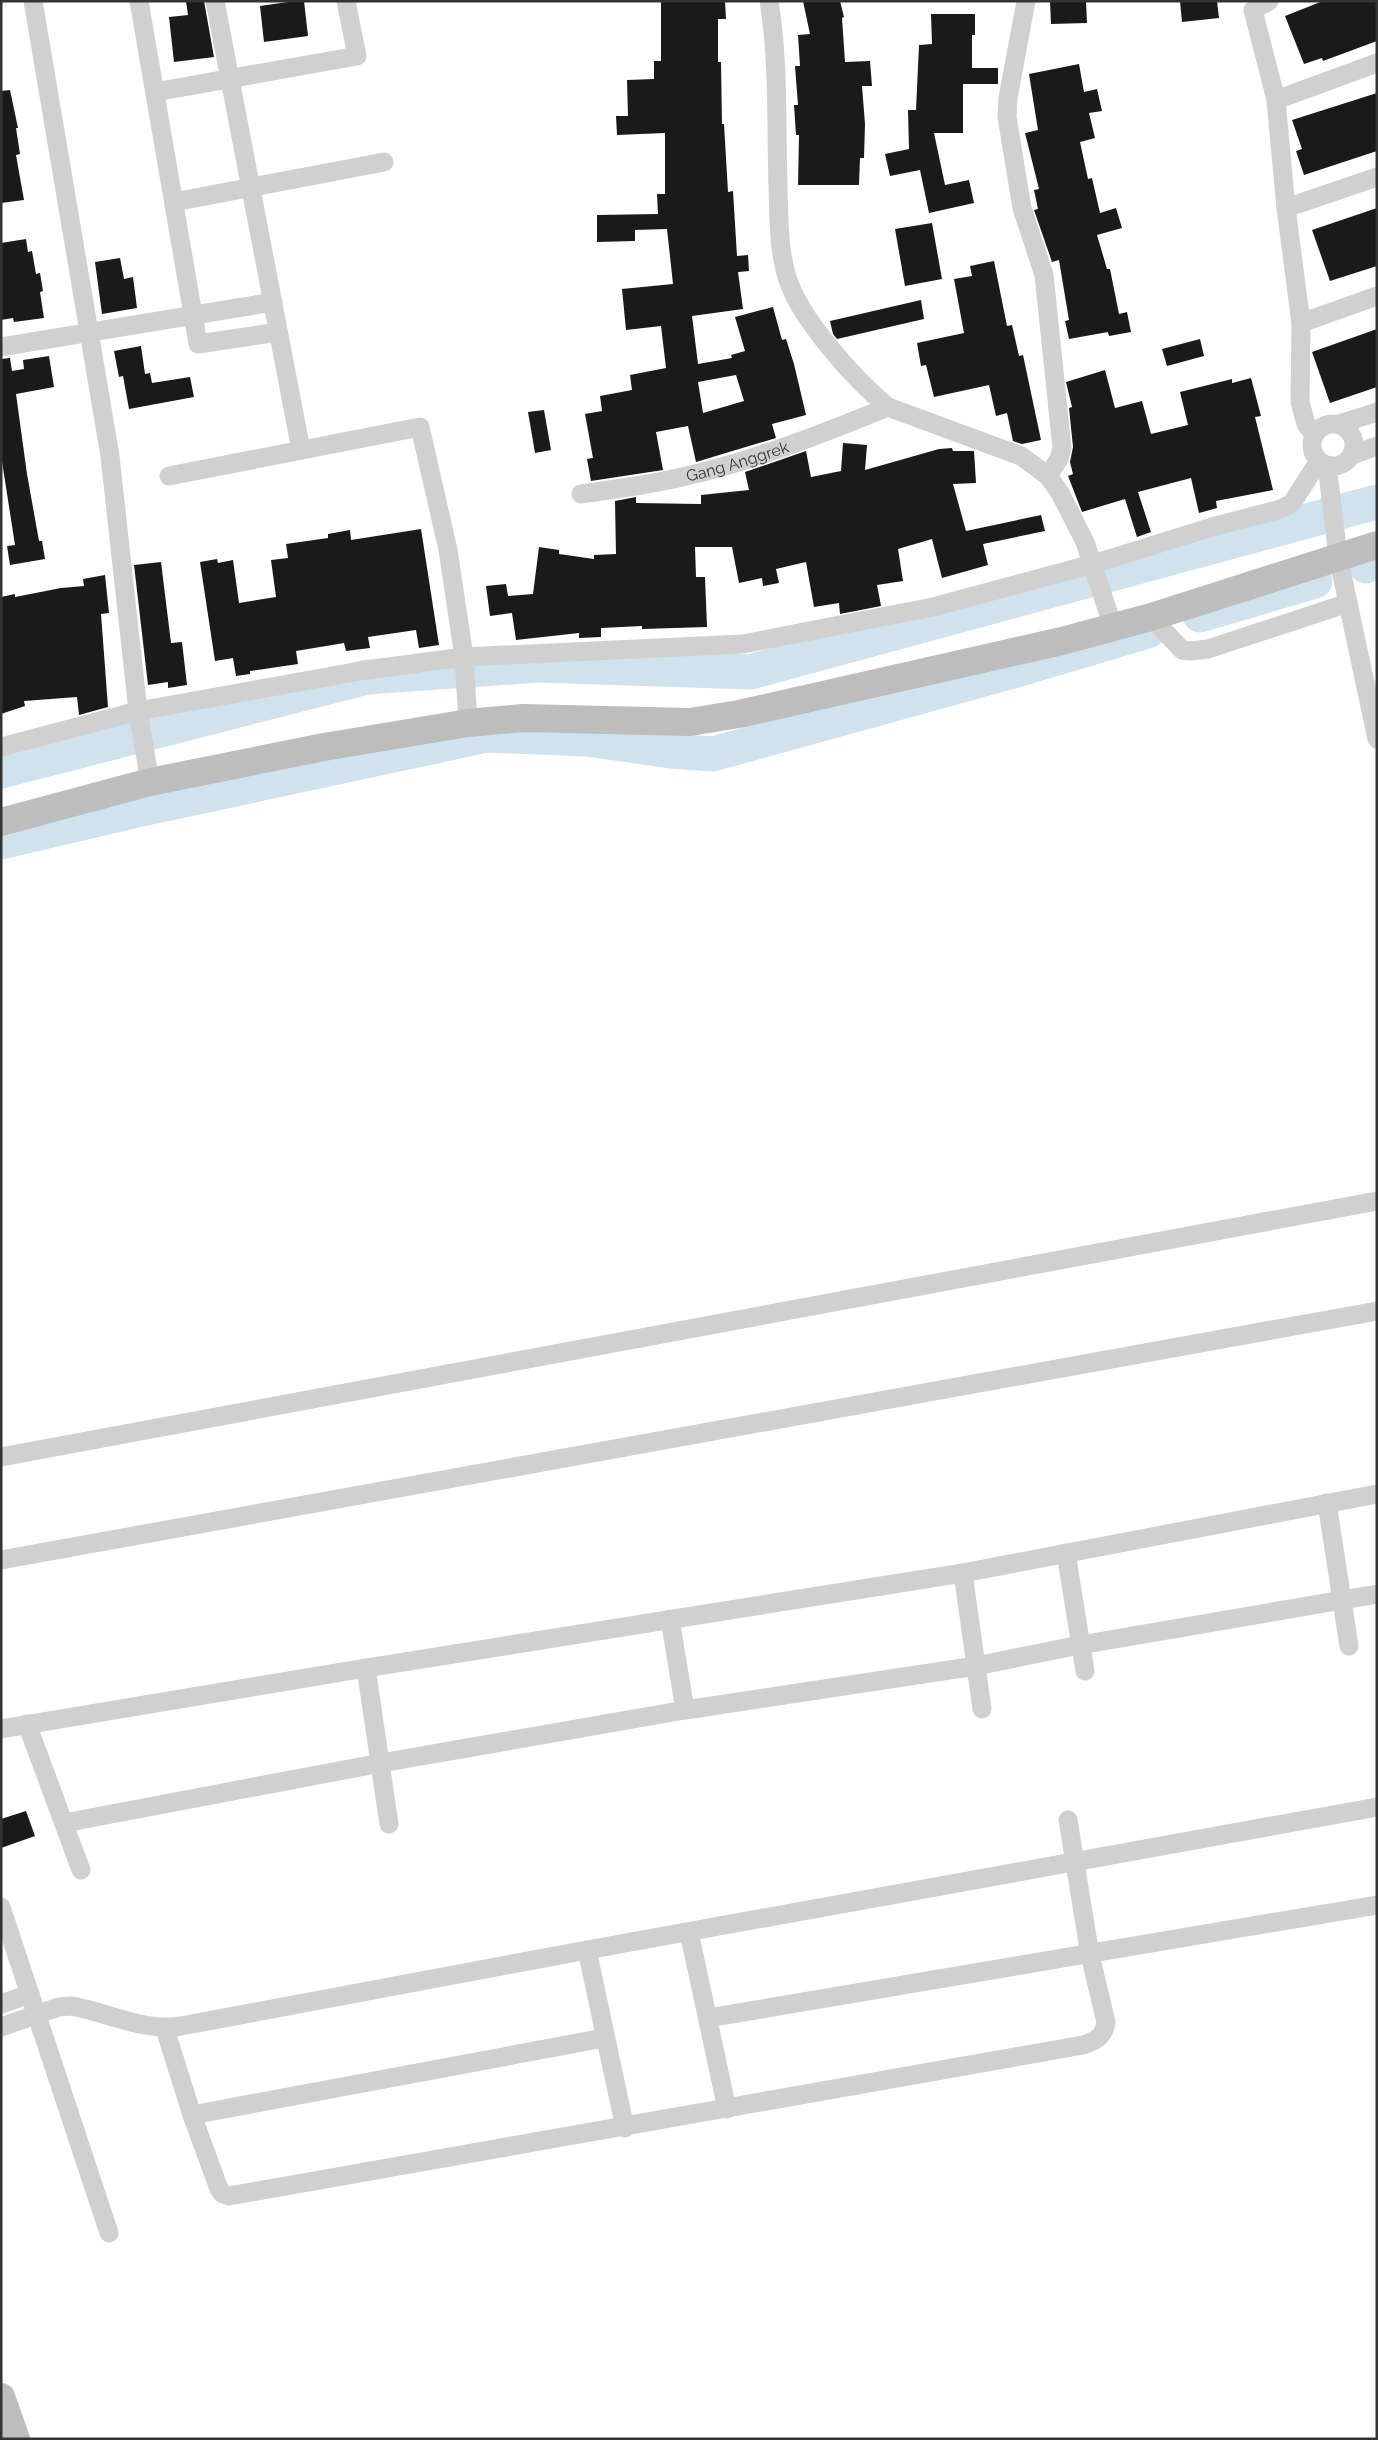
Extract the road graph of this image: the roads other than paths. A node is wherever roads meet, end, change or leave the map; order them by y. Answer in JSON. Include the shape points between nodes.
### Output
{"nodes":[{"id":1,"x":33,"y":1,"type":"edge"},
{"id":2,"x":139,"y":1,"type":"edge"},
{"id":3,"x":215,"y":1,"type":"edge"},
{"id":4,"x":346,"y":1,"type":"edge"},
{"id":5,"x":768,"y":1,"type":"edge"},
{"id":6,"x":1026,"y":1,"type":"edge"},
{"id":7,"x":1269,"y":1,"type":"edge"},
{"id":8,"x":1377,"y":63,"type":"edge"},
{"id":9,"x":230,"y":79,"type":"junction"},
{"id":10,"x":155,"y":92,"type":"junction"},
{"id":11,"x":1276,"y":100,"type":"junction"},
{"id":12,"x":384,"y":162,"type":"dead end"},
{"id":13,"x":1377,"y":177,"type":"edge"},
{"id":14,"x":251,"y":188,"type":"junction"},
{"id":15,"x":174,"y":202,"type":"junction"},
{"id":16,"x":1286,"y":208,"type":"junction"},
{"id":17,"x":1377,"y":296,"type":"edge"},
{"id":18,"x":273,"y":302,"type":"junction"},
{"id":19,"x":193,"y":315,"type":"junction"},
{"id":20,"x":1301,"y":323,"type":"junction"},
{"id":21,"x":88,"y":331,"type":"junction"},
{"id":22,"x":278,"y":332,"type":"junction"},
{"id":23,"x":1,"y":347,"type":"edge"},
{"id":24,"x":888,"y":406,"type":"junction"},
{"id":25,"x":1377,"y":412,"type":"edge"},
{"id":26,"x":1339,"y":424,"type":"junction"},
{"id":27,"x":1314,"y":434,"type":"junction"},
{"id":28,"x":1377,"y":446,"type":"edge"},
{"id":29,"x":300,"y":450,"type":"junction"},
{"id":30,"x":1352,"y":455,"type":"junction"},
{"id":31,"x":1323,"y":463,"type":"junction"},
{"id":32,"x":169,"y":476,"type":"dead end"},
{"id":33,"x":1048,"y":476,"type":"junction"},
{"id":34,"x":581,"y":494,"type":"dead end"},
{"id":35,"x":1377,"y":545,"type":"edge"},
{"id":36,"x":1336,"y":548,"type":"junction"},
{"id":37,"x":1095,"y":570,"type":"junction"},
{"id":38,"x":1348,"y":603,"type":"junction"},
{"id":39,"x":1110,"y":617,"type":"junction"},
{"id":40,"x":1157,"y":625,"type":"junction"},
{"id":41,"x":464,"y":663,"type":"junction"},
{"id":42,"x":468,"y":711,"type":"junction"},
{"id":43,"x":139,"y":716,"type":"junction"},
{"id":44,"x":1377,"y":739,"type":"edge"},
{"id":45,"x":1,"y":747,"type":"edge"},
{"id":46,"x":148,"y":771,"type":"junction"},
{"id":47,"x":1,"y":822,"type":"edge"},
{"id":48,"x":1377,"y":1201,"type":"edge"},
{"id":49,"x":1377,"y":1311,"type":"edge"},
{"id":50,"x":1,"y":1457,"type":"edge"},
{"id":51,"x":1377,"y":1494,"type":"edge"},
{"id":52,"x":1327,"y":1503,"type":"junction"},
{"id":53,"x":1066,"y":1553,"type":"junction"},
{"id":54,"x":1,"y":1560,"type":"edge"},
{"id":55,"x":964,"y":1573,"type":"junction"},
{"id":56,"x":1377,"y":1594,"type":"edge"},
{"id":57,"x":1341,"y":1599,"type":"junction"},
{"id":58,"x":670,"y":1618,"type":"junction"},
{"id":59,"x":1080,"y":1645,"type":"junction"},
{"id":60,"x":1349,"y":1646,"type":"dead end"},
{"id":61,"x":976,"y":1666,"type":"junction"},
{"id":62,"x":366,"y":1668,"type":"junction"},
{"id":63,"x":1085,"y":1671,"type":"dead end"},
{"id":64,"x":982,"y":1709,"type":"dead end"},
{"id":65,"x":685,"y":1710,"type":"junction"},
{"id":66,"x":27,"y":1724,"type":"junction"},
{"id":67,"x":1,"y":1729,"type":"edge"},
{"id":68,"x":381,"y":1763,"type":"junction"},
{"id":69,"x":1377,"y":1807,"type":"edge"},
{"id":70,"x":1068,"y":1820,"type":"dead end"},
{"id":71,"x":64,"y":1823,"type":"junction"},
{"id":72,"x":389,"y":1824,"type":"dead end"},
{"id":73,"x":1076,"y":1862,"type":"junction"},
{"id":74,"x":80,"y":1870,"type":"dead end"},
{"id":75,"x":1377,"y":1905,"type":"edge"},
{"id":76,"x":1,"y":1907,"type":"edge"},
{"id":77,"x":689,"y":1932,"type":"junction"},
{"id":78,"x":587,"y":1950,"type":"junction"},
{"id":79,"x":1090,"y":1955,"type":"junction"},
{"id":80,"x":30,"y":1994,"type":"junction"},
{"id":81,"x":1,"y":2004,"type":"edge"},
{"id":82,"x":37,"y":2014,"type":"junction"},
{"id":83,"x":708,"y":2018,"type":"junction"},
{"id":84,"x":1,"y":2027,"type":"edge"},
{"id":85,"x":165,"y":2029,"type":"junction"},
{"id":86,"x":604,"y":2038,"type":"junction"},
{"id":87,"x":727,"y":2108,"type":"junction"},
{"id":88,"x":192,"y":2115,"type":"junction"},
{"id":89,"x":624,"y":2128,"type":"junction"},
{"id":90,"x":109,"y":2233,"type":"dead end"},
{"id":91,"x":1,"y":2397,"type":"edge"},
{"id":92,"x":16,"y":2439,"type":"edge"}],
"edges":[{"from":1,"to":21,"type":"street"},
{"from":2,"to":10,"type":"street"},
{"from":3,"to":9,"type":"street"},
{"from":4,"to":9,"type":"street","via":[[357,56]]},
{"from":5,"to":24,"type":"street","via":[[774,34],[779,229],[786,277],[812,326],[871,393]]},
{"from":6,"to":33,"type":"street","via":[[1008,98],[1008,117],[1022,208],[1044,275],[1062,448],[1059,460]]},
{"from":7,"to":11,"type":"street","via":[[1253,10]]},
{"from":8,"to":11,"type":"street"},
{"from":9,"to":10,"type":"street"},
{"from":9,"to":14,"type":"street"},
{"from":10,"to":15,"type":"street"},
{"from":11,"to":16,"type":"street"},
{"from":12,"to":14,"type":"street"},
{"from":13,"to":16,"type":"street"},
{"from":14,"to":15,"type":"street"},
{"from":14,"to":18,"type":"street"},
{"from":15,"to":19,"type":"street"},
{"from":16,"to":20,"type":"street"},
{"from":17,"to":20,"type":"street"},
{"from":18,"to":19,"type":"street"},
{"from":18,"to":22,"type":"street"},
{"from":19,"to":21,"type":"street"},
{"from":19,"to":22,"type":"street","via":[[198,344]]},
{"from":20,"to":27,"type":"street","via":[[1300,402],[1306,424]]},
{"from":21,"to":23,"type":"street"},
{"from":21,"to":43,"type":"street","via":[[110,456]]},
{"from":22,"to":29,"type":"street"},
{"from":24,"to":33,"type":"street","via":[[1021,456]]},
{"from":24,"to":34,"type":"street","name":"Gang Anggrek","via":[[839,427],[735,463],[661,482]]},
{"from":25,"to":26,"type":"street"},
{"from":26,"to":27,"type":"street","via":[[1325,425]]},
{"from":26,"to":30,"type":"street","via":[[1353,436]]},
{"from":27,"to":31,"type":"street","via":[[1312,448]]},
{"from":28,"to":30,"type":"street"},
{"from":29,"to":32,"type":"street"},
{"from":29,"to":41,"type":"street","via":[[420,427],[448,550]]},
{"from":30,"to":31,"type":"street","via":[[1341,465]]},
{"from":31,"to":36,"type":"street"},
{"from":31,"to":37,"type":"street","via":[[1288,506],[1212,527]]},
{"from":33,"to":37,"type":"street","via":[[1076,522]]},
{"from":35,"to":36,"type":"street"},
{"from":36,"to":38,"type":"street"},
{"from":36,"to":40,"type":"street"},
{"from":37,"to":39,"type":"street"},
{"from":37,"to":41,"type":"street","via":[[933,607],[743,644]]},
{"from":38,"to":40,"type":"street","via":[[1190,652],[1182,650]]},
{"from":38,"to":44,"type":"street"},
{"from":39,"to":40,"type":"street"},
{"from":39,"to":42,"type":"street","via":[[1062,641],[690,722],[522,718]]},
{"from":41,"to":42,"type":"street"},
{"from":41,"to":43,"type":"street","via":[[366,670]]},
{"from":42,"to":46,"type":"street","via":[[324,747]]},
{"from":43,"to":45,"type":"street"},
{"from":43,"to":46,"type":"street"},
{"from":46,"to":47,"type":"street"},
{"from":48,"to":50,"type":"street"},
{"from":49,"to":54,"type":"street"},
{"from":51,"to":52,"type":"street"},
{"from":52,"to":53,"type":"street"},
{"from":52,"to":57,"type":"street"},
{"from":53,"to":55,"type":"street"},
{"from":53,"to":59,"type":"street"},
{"from":55,"to":58,"type":"street"},
{"from":55,"to":61,"type":"street"},
{"from":56,"to":57,"type":"street"},
{"from":57,"to":59,"type":"street"},
{"from":57,"to":60,"type":"street"},
{"from":58,"to":62,"type":"street"},
{"from":58,"to":65,"type":"street"},
{"from":59,"to":61,"type":"street"},
{"from":59,"to":63,"type":"street"},
{"from":61,"to":64,"type":"street"},
{"from":61,"to":65,"type":"street"},
{"from":62,"to":66,"type":"street"},
{"from":62,"to":68,"type":"street"},
{"from":65,"to":68,"type":"street"},
{"from":66,"to":67,"type":"street"},
{"from":66,"to":71,"type":"street"},
{"from":68,"to":71,"type":"street"},
{"from":68,"to":72,"type":"street"},
{"from":69,"to":73,"type":"street"},
{"from":70,"to":73,"type":"street"},
{"from":71,"to":74,"type":"street"},
{"from":73,"to":77,"type":"street"},
{"from":73,"to":79,"type":"street"},
{"from":75,"to":79,"type":"street"},
{"from":76,"to":80,"type":"street"},
{"from":77,"to":78,"type":"street"},
{"from":77,"to":83,"type":"street"},
{"from":78,"to":85,"type":"street"},
{"from":78,"to":86,"type":"street"},
{"from":79,"to":83,"type":"street"},
{"from":79,"to":87,"type":"street","via":[[1106,2022],[1104,2032],[1096,2041]]},
{"from":80,"to":81,"type":"street"},
{"from":80,"to":82,"type":"street"},
{"from":82,"to":84,"type":"street"},
{"from":82,"to":85,"type":"street","via":[[71,2006]]},
{"from":82,"to":90,"type":"street"},
{"from":83,"to":87,"type":"street"},
{"from":85,"to":88,"type":"street"},
{"from":86,"to":88,"type":"street"},
{"from":86,"to":89,"type":"street"},
{"from":87,"to":89,"type":"street"},
{"from":88,"to":89,"type":"street","via":[[219,2189],[229,2196]]},
{"from":91,"to":92,"type":"street"}]}
